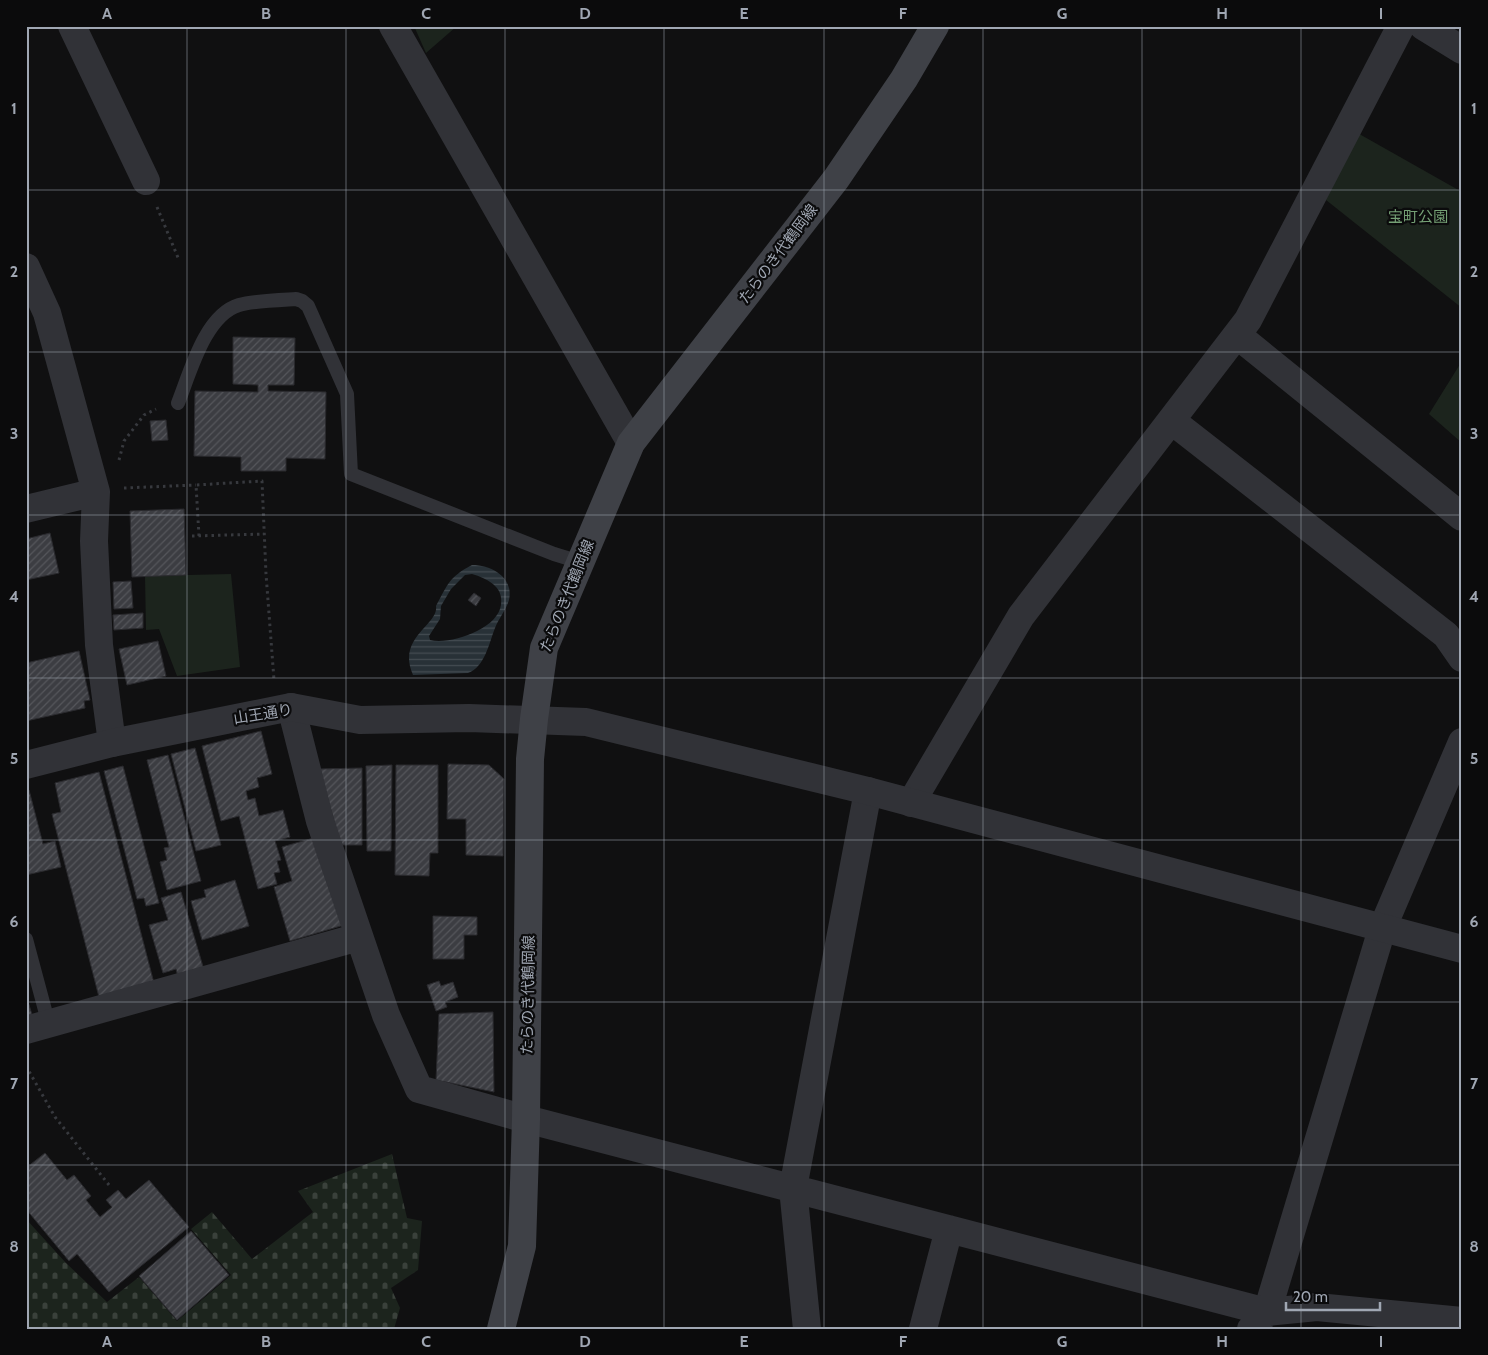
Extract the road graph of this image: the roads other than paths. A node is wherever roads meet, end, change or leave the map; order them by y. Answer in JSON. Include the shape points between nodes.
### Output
{"nodes":[{"id":1,"x":72,"y":26,"type":"edge"},
{"id":2,"x":393,"y":26,"type":"edge"},
{"id":3,"x":935,"y":26,"type":"edge"},
{"id":4,"x":1401,"y":26,"type":"edge"},
{"id":5,"x":1423,"y":26,"type":"edge"},
{"id":6,"x":1462,"y":50,"type":"edge"},
{"id":7,"x":146,"y":181,"type":"road end"},
{"id":8,"x":26,"y":267,"type":"edge"},
{"id":9,"x":1237,"y":335,"type":"junction"},
{"id":10,"x":178,"y":403,"type":"road end"},
{"id":11,"x":1172,"y":420,"type":"junction"},
{"id":12,"x":631,"y":443,"type":"junction"},
{"id":13,"x":96,"y":492,"type":"junction"},
{"id":14,"x":26,"y":509,"type":"edge"},
{"id":15,"x":1462,"y":517,"type":"edge"},
{"id":16,"x":580,"y":562,"type":"junction"},
{"id":17,"x":1462,"y":658,"type":"edge"},
{"id":18,"x":291,"y":707,"type":"junction"},
{"id":19,"x":534,"y":719,"type":"junction"},
{"id":20,"x":1462,"y":742,"type":"edge"},
{"id":21,"x":112,"y":743,"type":"junction"},
{"id":22,"x":26,"y":765,"type":"edge"},
{"id":23,"x":1456,"y":774,"type":"edge"},
{"id":24,"x":868,"y":791,"type":"junction"},
{"id":25,"x":911,"y":803,"type":"junction"},
{"id":26,"x":1382,"y":928,"type":"junction"},
{"id":27,"x":359,"y":937,"type":"junction"},
{"id":28,"x":26,"y":939,"type":"edge"},
{"id":29,"x":1462,"y":949,"type":"edge"},
{"id":30,"x":38,"y":1028,"type":"edge"},
{"id":31,"x":526,"y":1119,"type":"junction"},
{"id":32,"x":793,"y":1188,"type":"junction"},
{"id":33,"x":949,"y":1229,"type":"junction"},
{"id":34,"x":1259,"y":1321,"type":"edge"},
{"id":35,"x":1462,"y":1321,"type":"edge"},
{"id":36,"x":500,"y":1329,"type":"edge"},
{"id":37,"x":808,"y":1329,"type":"edge"},
{"id":38,"x":923,"y":1329,"type":"edge"}],
"edges":[{"from":1,"to":7,"type":"street"},
{"from":2,"to":12,"type":"street"},
{"from":3,"to":12,"type":"main road","name":"たらのき代鶴岡線","via":[[904,79],[836,179]]},
{"from":4,"to":9,"type":"street","via":[[1248,320]]},
{"from":5,"to":6,"type":"street"},
{"from":8,"to":13,"type":"street","via":[[46,313]]},
{"from":9,"to":11,"type":"street"},
{"from":9,"to":15,"type":"street"},
{"from":10,"to":16,"type":"lane","via":[[212,324],[224,312],[238,305],[302,301],[315,319],[347,394],[351,474]]},
{"from":11,"to":17,"type":"street","via":[[1446,635]]},
{"from":11,"to":25,"type":"street","via":[[1021,616]]},
{"from":12,"to":16,"type":"main road","name":"たらのき代鶴岡線"},
{"from":13,"to":14,"type":"street"},
{"from":13,"to":21,"type":"street","via":[[94,541],[99,645]]},
{"from":16,"to":19,"type":"main road","name":"たらのき代鶴岡線","via":[[544,648]]},
{"from":18,"to":19,"type":"street","name":"山王通り","via":[[360,720]]},
{"from":18,"to":21,"type":"street","name":"山王通り"},
{"from":18,"to":27,"type":"street","via":[[320,821]]},
{"from":19,"to":24,"type":"street","name":"山王通り","via":[[586,722]]},
{"from":19,"to":31,"type":"main road","name":"たらのき代鶴岡線","via":[[530,759]]},
{"from":20,"to":23,"type":"street"},
{"from":21,"to":22,"type":"street","name":"山王通り"},
{"from":23,"to":26,"type":"street"},
{"from":24,"to":25,"type":"street","name":"山王通り"},
{"from":24,"to":32,"type":"street"},
{"from":25,"to":26,"type":"street","name":"山王通り"},
{"from":26,"to":29,"type":"street","name":"山王通り"},
{"from":26,"to":34,"type":"street"},
{"from":27,"to":30,"type":"street"},
{"from":27,"to":31,"type":"street","via":[[386,1015],[419,1089]]},
{"from":28,"to":30,"type":"lane"},
{"from":31,"to":32,"type":"street"},
{"from":31,"to":36,"type":"main road","name":"たらのき代鶴岡線","via":[[522,1246]]},
{"from":32,"to":33,"type":"street"},
{"from":32,"to":37,"type":"street"},
{"from":33,"to":34,"type":"street"},
{"from":33,"to":38,"type":"street"},
{"from":34,"to":35,"type":"street","via":[[1317,1307]]}]}
